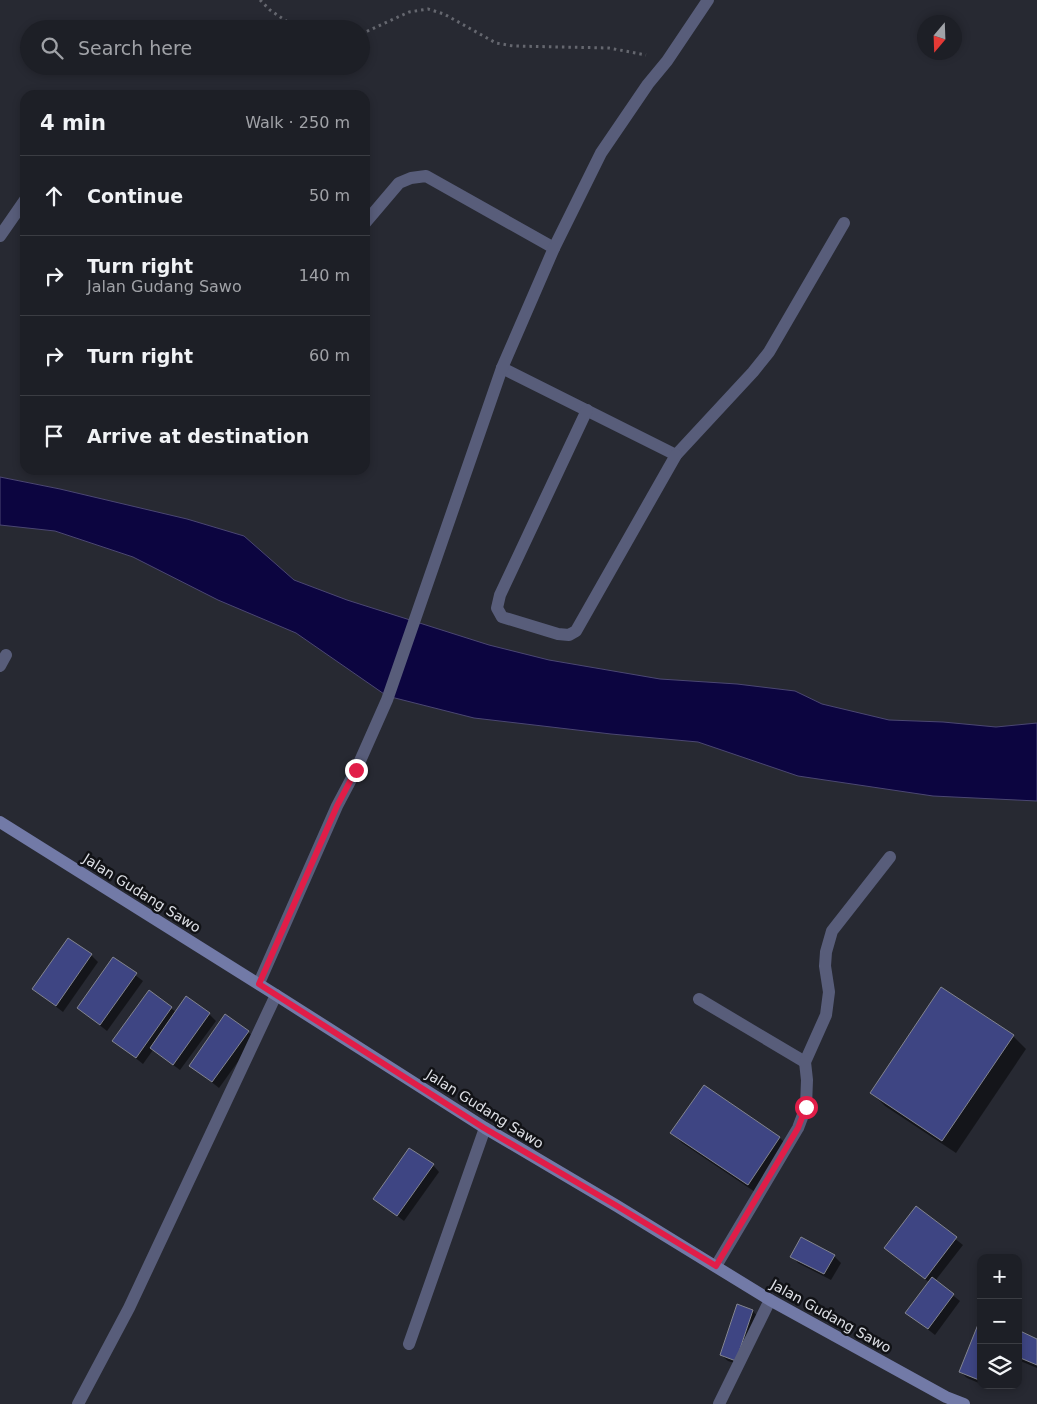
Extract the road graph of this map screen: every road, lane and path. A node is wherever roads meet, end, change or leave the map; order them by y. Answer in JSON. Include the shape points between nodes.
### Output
{"nodes":[{"id":1,"x":260,"y":0,"type":"edge"},
{"id":2,"x":708,"y":0,"type":"edge"},
{"id":3,"x":285,"y":20,"type":"edge"},
{"id":4,"x":370,"y":30,"type":"edge"},
{"id":5,"x":667,"y":61,"type":"junction"},
{"id":6,"x":20,"y":207,"type":"edge"},
{"id":7,"x":370,"y":217,"type":"edge"},
{"id":8,"x":844,"y":223,"type":"dead end"},
{"id":9,"x":0,"y":236,"type":"edge"},
{"id":10,"x":554,"y":248,"type":"junction"},
{"id":11,"x":502,"y":368,"type":"junction"},
{"id":12,"x":587,"y":410,"type":"junction"},
{"id":13,"x":676,"y":455,"type":"junction"},
{"id":14,"x":0,"y":822,"type":"edge"},
{"id":15,"x":890,"y":857,"type":"dead end"},
{"id":16,"x":259,"y":984,"type":"junction"},
{"id":17,"x":276,"y":995,"type":"junction"},
{"id":18,"x":699,"y":999,"type":"dead end"},
{"id":19,"x":805,"y":1062,"type":"junction"},
{"id":20,"x":484,"y":1128,"type":"junction"},
{"id":21,"x":716,"y":1266,"type":"junction"},
{"id":22,"x":770,"y":1300,"type":"junction"},
{"id":23,"x":409,"y":1344,"type":"dead end"},
{"id":24,"x":78,"y":1404,"type":"edge"},
{"id":25,"x":719,"y":1404,"type":"edge"},
{"id":26,"x":964,"y":1404,"type":"edge"}],
"edges":[{"from":1,"to":3,"type":"path"},
{"from":2,"to":5,"type":"street"},
{"from":4,"to":5,"type":"path","via":[[409,12],[428,9],[444,14],[496,43],[609,48]]},
{"from":5,"to":10,"type":"street","via":[[601,153]]},
{"from":6,"to":9,"type":"street"},
{"from":7,"to":10,"type":"street","via":[[399,183],[426,176]]},
{"from":8,"to":13,"type":"street","via":[[769,352]]},
{"from":10,"to":11,"type":"street"},
{"from":11,"to":12,"type":"street"},
{"from":11,"to":16,"type":"street","via":[[387,700]]},
{"from":12,"to":13,"type":"street"},
{"from":12,"to":13,"type":"street","via":[[500,595],[497,608],[502,617],[558,634],[568,635],[576,631]]},
{"from":14,"to":16,"type":"street","name":"Jalan Gudang Sawo"},
{"from":15,"to":19,"type":"street","via":[[832,931],[826,952],[830,992],[826,1015]]},
{"from":16,"to":17,"type":"street","name":"Jalan Gudang Sawo"},
{"from":17,"to":20,"type":"street","name":"Jalan Gudang Sawo"},
{"from":17,"to":24,"type":"street","via":[[129,1308]]},
{"from":18,"to":19,"type":"street"},
{"from":19,"to":21,"type":"street","via":[[806,1107],[798,1128]]},
{"from":20,"to":21,"type":"street","name":"Jalan Gudang Sawo"},
{"from":20,"to":23,"type":"street"},
{"from":21,"to":22,"type":"street","name":"Jalan Gudang Sawo"},
{"from":22,"to":25,"type":"street"},
{"from":22,"to":26,"type":"street","name":"Jalan Gudang Sawo"}]}
